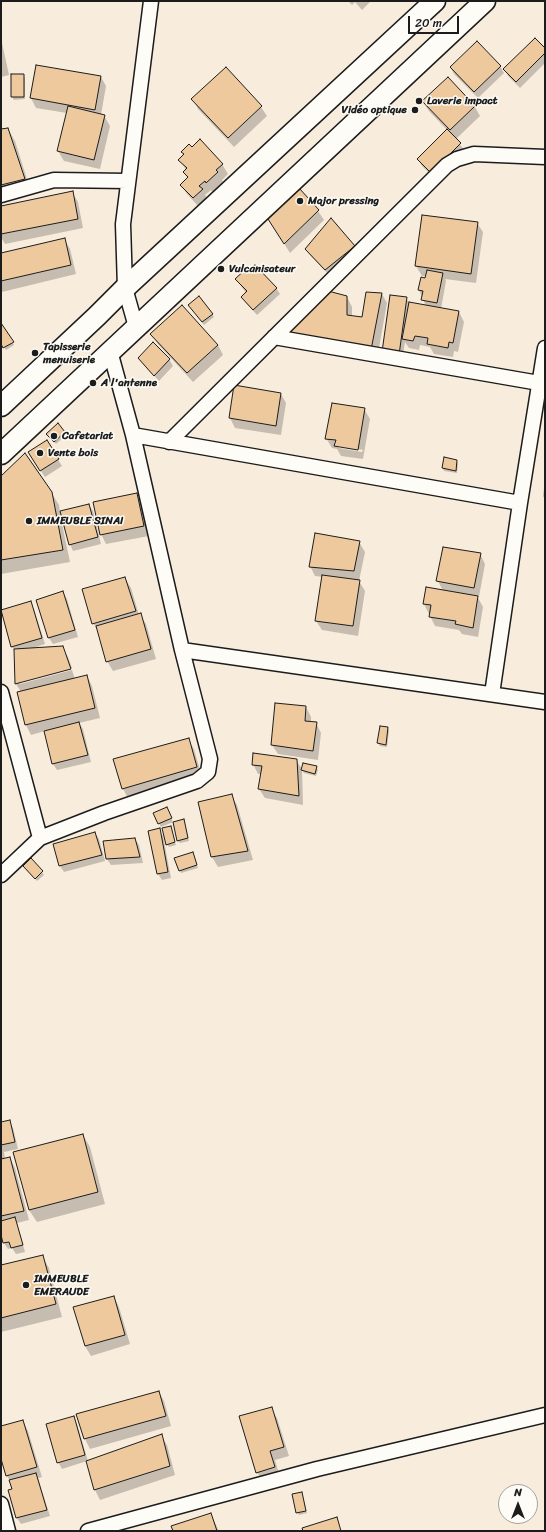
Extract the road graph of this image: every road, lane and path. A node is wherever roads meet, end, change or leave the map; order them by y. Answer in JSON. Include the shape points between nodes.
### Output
{"nodes":[{"id":1,"x":151,"y":1,"type":"edge"},
{"id":2,"x":435,"y":1,"type":"edge"},
{"id":3,"x":484,"y":1,"type":"edge"},
{"id":4,"x":545,"y":157,"type":"edge"},
{"id":5,"x":128,"y":181,"type":"junction"},
{"id":6,"x":1,"y":195,"type":"edge"},
{"id":7,"x":125,"y":288,"type":"junction"},
{"id":8,"x":136,"y":327,"type":"junction"},
{"id":9,"x":274,"y":337,"type":"junction"},
{"id":10,"x":545,"y":348,"type":"edge"},
{"id":11,"x":110,"y":351,"type":"junction"},
{"id":12,"x":539,"y":383,"type":"junction"},
{"id":13,"x":1,"y":406,"type":"edge"},
{"id":14,"x":133,"y":435,"type":"junction"},
{"id":15,"x":169,"y":442,"type":"junction"},
{"id":16,"x":1,"y":454,"type":"edge"},
{"id":17,"x":520,"y":503,"type":"junction"},
{"id":18,"x":182,"y":650,"type":"junction"},
{"id":19,"x":1,"y":692,"type":"edge"},
{"id":20,"x":492,"y":694,"type":"junction"},
{"id":21,"x":545,"y":702,"type":"edge"},
{"id":22,"x":40,"y":838,"type":"junction"},
{"id":23,"x":1,"y":875,"type":"edge"},
{"id":24,"x":545,"y":1415,"type":"edge"},
{"id":25,"x":1,"y":1504,"type":"edge"},
{"id":26,"x":8,"y":1531,"type":"edge"},
{"id":27,"x":88,"y":1531,"type":"edge"}],
"edges":[{"from":1,"to":5,"type":"street"},
{"from":2,"to":7,"type":"main road"},
{"from":3,"to":8,"type":"main road"},
{"from":4,"to":9,"type":"street","via":[[474,154],[447,165]]},
{"from":5,"to":6,"type":"street","via":[[54,180]]},
{"from":5,"to":7,"type":"street","via":[[123,224]]},
{"from":7,"to":8,"type":"street"},
{"from":7,"to":13,"type":"main road"},
{"from":8,"to":11,"type":"main road"},
{"from":9,"to":12,"type":"street"},
{"from":9,"to":15,"type":"street"},
{"from":10,"to":12,"type":"street"},
{"from":11,"to":14,"type":"street"},
{"from":11,"to":16,"type":"main road"},
{"from":12,"to":17,"type":"street"},
{"from":14,"to":15,"type":"street"},
{"from":14,"to":18,"type":"street"},
{"from":15,"to":17,"type":"street"},
{"from":17,"to":20,"type":"street"},
{"from":18,"to":20,"type":"street"},
{"from":18,"to":22,"type":"street","via":[[210,759],[208,772],[197,781]]},
{"from":19,"to":22,"type":"street"},
{"from":20,"to":21,"type":"street"},
{"from":22,"to":23,"type":"street"},
{"from":24,"to":27,"type":"street","via":[[317,1469]]},
{"from":25,"to":26,"type":"street"}]}
